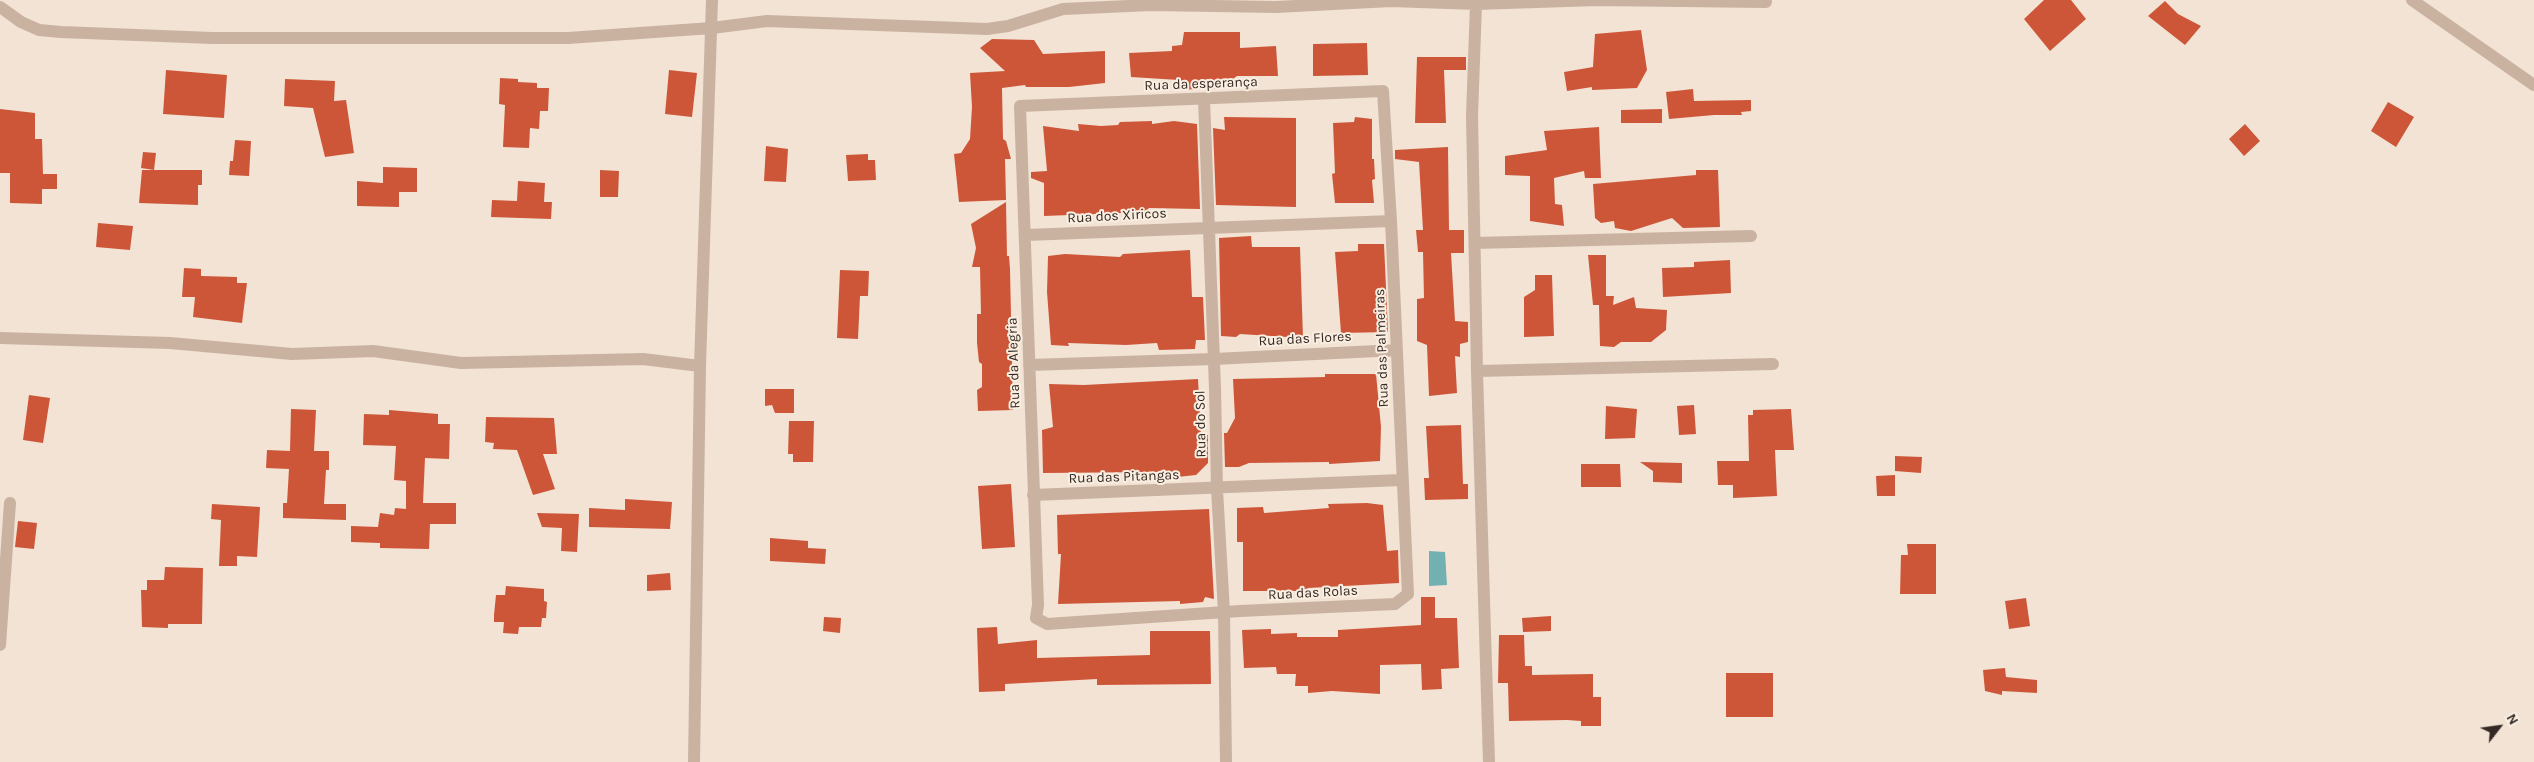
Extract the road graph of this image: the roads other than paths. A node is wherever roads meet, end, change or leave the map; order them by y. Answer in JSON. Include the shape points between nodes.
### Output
{"nodes":[{"id":1,"x":712,"y":0,"type":"edge"},
{"id":2,"x":2412,"y":0,"type":"edge"},
{"id":3,"x":1766,"y":2,"type":"dead end"},
{"id":4,"x":1476,"y":4,"type":"junction"},
{"id":5,"x":0,"y":8,"type":"edge"},
{"id":6,"x":712,"y":28,"type":"junction"},
{"id":7,"x":2534,"y":86,"type":"edge"},
{"id":8,"x":1383,"y":92,"type":"joint"},
{"id":9,"x":1204,"y":99,"type":"junction"},
{"id":10,"x":1020,"y":106,"type":"joint"},
{"id":11,"x":1391,"y":221,"type":"junction"},
{"id":12,"x":1209,"y":227,"type":"junction"},
{"id":13,"x":1026,"y":235,"type":"junction"},
{"id":14,"x":1751,"y":236,"type":"dead end"},
{"id":15,"x":1475,"y":243,"type":"junction"},
{"id":16,"x":0,"y":338,"type":"edge"},
{"id":17,"x":1397,"y":350,"type":"junction"},
{"id":18,"x":1214,"y":359,"type":"junction"},
{"id":19,"x":1773,"y":364,"type":"dead end"},
{"id":20,"x":1030,"y":365,"type":"junction"},
{"id":21,"x":700,"y":366,"type":"junction"},
{"id":22,"x":1477,"y":371,"type":"junction"},
{"id":23,"x":1402,"y":480,"type":"junction"},
{"id":24,"x":1217,"y":489,"type":"junction"},
{"id":25,"x":1033,"y":496,"type":"junction"},
{"id":26,"x":10,"y":503,"type":"dead end"},
{"id":27,"x":1402,"y":601,"type":"joint"},
{"id":28,"x":1224,"y":612,"type":"junction"},
{"id":29,"x":1036,"y":618,"type":"joint"},
{"id":30,"x":0,"y":645,"type":"edge"},
{"id":31,"x":694,"y":762,"type":"edge"},
{"id":32,"x":1226,"y":762,"type":"edge"},
{"id":33,"x":1489,"y":762,"type":"edge"}],
"edges":[{"from":1,"to":6,"type":"street"},
{"from":2,"to":7,"type":"street"},
{"from":3,"to":4,"type":"street","via":[[1597,0]]},
{"from":4,"to":6,"type":"street","via":[[1391,1],[1276,7],[1151,5],[1072,9],[987,29],[767,21]]},
{"from":4,"to":15,"type":"street","via":[[1472,116]]},
{"from":5,"to":6,"type":"street","via":[[40,30],[212,38],[568,38]]},
{"from":6,"to":21,"type":"street"},
{"from":8,"to":9,"type":"street","name":"Rua da esperança"},
{"from":8,"to":11,"type":"street","name":"Rua das Palmeiras"},
{"from":9,"to":10,"type":"street","name":"Rua da esperança"},
{"from":9,"to":12,"type":"street","name":"Rua do Sol"},
{"from":10,"to":13,"type":"street","name":"Rua da Alegria"},
{"from":11,"to":12,"type":"street","name":"Rua dos Xiricos"},
{"from":11,"to":17,"type":"street","name":"Rua das Palmeiras"},
{"from":12,"to":13,"type":"street","name":"Rua dos Xiricos"},
{"from":12,"to":18,"type":"street","name":"Rua do Sol"},
{"from":13,"to":20,"type":"street","name":"Rua da Alegria"},
{"from":14,"to":15,"type":"street"},
{"from":15,"to":22,"type":"street"},
{"from":16,"to":21,"type":"street","via":[[170,343],[292,354],[374,350],[461,363],[643,360]]},
{"from":17,"to":18,"type":"street","name":"Rua das Flores"},
{"from":17,"to":23,"type":"street","name":"Rua das Palmeiras"},
{"from":18,"to":20,"type":"street","name":"Rua das Flores"},
{"from":18,"to":24,"type":"street","name":"Rua do Sol"},
{"from":19,"to":22,"type":"street"},
{"from":20,"to":25,"type":"street","name":"Rua da Alegria"},
{"from":21,"to":31,"type":"street"},
{"from":22,"to":33,"type":"street"},
{"from":23,"to":24,"type":"street","name":"Rua das Pitangas"},
{"from":23,"to":27,"type":"street","name":"Rua das Palmeiras","via":[[1408,594]]},
{"from":24,"to":25,"type":"street","name":"Rua das Pitangas"},
{"from":24,"to":28,"type":"street","name":"Rua do Sol"},
{"from":25,"to":29,"type":"street","name":"Rua da Alegria"},
{"from":26,"to":30,"type":"street"},
{"from":27,"to":28,"type":"street","name":"Rua das Rolas","via":[[1395,604]]},
{"from":28,"to":29,"type":"street","name":"Rua das Rolas","via":[[1047,624]]},
{"from":28,"to":32,"type":"street","name":"Rua do Sol"}]}
